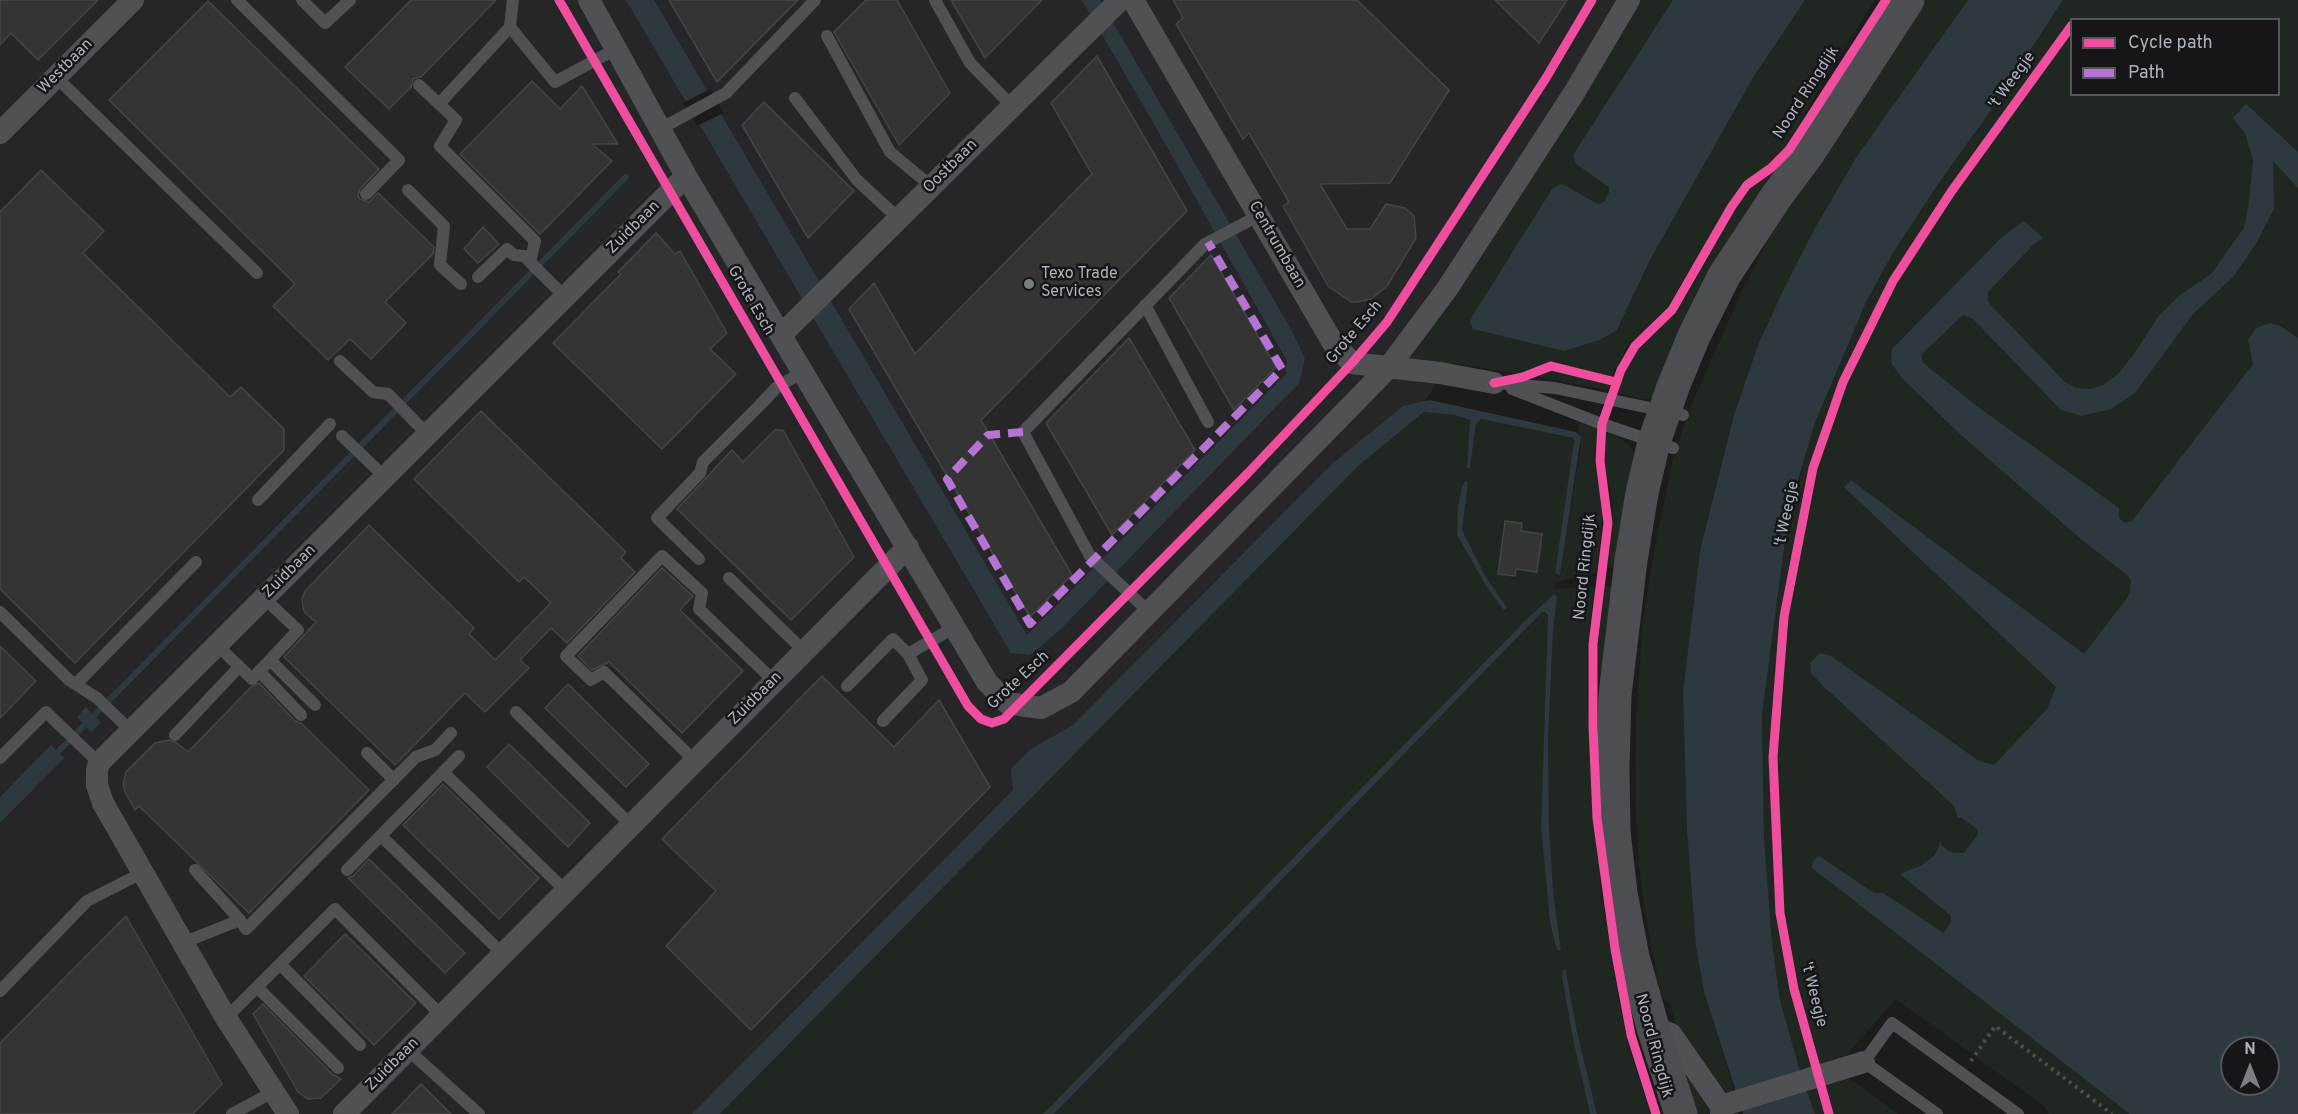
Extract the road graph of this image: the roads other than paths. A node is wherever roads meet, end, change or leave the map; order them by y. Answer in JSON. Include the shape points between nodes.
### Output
{"nodes":[{"id":1,"x":133,"y":0,"type":"edge"},
{"id":2,"x":237,"y":0,"type":"edge"},
{"id":3,"x":302,"y":0,"type":"edge"},
{"id":4,"x":350,"y":0,"type":"edge"},
{"id":5,"x":513,"y":0,"type":"edge"},
{"id":6,"x":589,"y":0,"type":"edge"},
{"id":7,"x":815,"y":0,"type":"edge"},
{"id":8,"x":935,"y":0,"type":"edge"},
{"id":9,"x":1629,"y":0,"type":"edge"},
{"id":10,"x":1908,"y":0,"type":"edge"},
{"id":11,"x":1121,"y":3,"type":"edge"},
{"id":12,"x":510,"y":27,"type":"junction"},
{"id":13,"x":827,"y":36,"type":"dead end"},
{"id":14,"x":616,"y":49,"type":"junction"},
{"id":15,"x":56,"y":77,"type":"junction"},
{"id":16,"x":419,"y":85,"type":"dead end"},
{"id":17,"x":795,"y":98,"type":"dead end"},
{"id":18,"x":439,"y":104,"type":"junction"},
{"id":19,"x":1012,"y":106,"type":"junction"},
{"id":20,"x":660,"y":129,"type":"junction"},
{"id":21,"x":0,"y":133,"type":"edge"},
{"id":22,"x":686,"y":176,"type":"junction"},
{"id":23,"x":932,"y":186,"type":"junction"},
{"id":24,"x":408,"y":190,"type":"dead end"},
{"id":25,"x":366,"y":194,"type":"dead end"},
{"id":26,"x":899,"y":219,"type":"junction"},
{"id":27,"x":1249,"y":221,"type":"junction"},
{"id":28,"x":530,"y":262,"type":"junction"},
{"id":29,"x":257,"y":273,"type":"dead end"},
{"id":30,"x":478,"y":277,"type":"dead end"},
{"id":31,"x":461,"y":284,"type":"dead end"},
{"id":32,"x":565,"y":297,"type":"junction"},
{"id":33,"x":1145,"y":305,"type":"junction"},
{"id":34,"x":781,"y":335,"type":"junction"},
{"id":35,"x":340,"y":361,"type":"dead end"},
{"id":36,"x":1388,"y":368,"type":"junction"},
{"id":37,"x":803,"y":372,"type":"junction"},
{"id":38,"x":1494,"y":383,"type":"junction"},
{"id":39,"x":1674,"y":412,"type":"junction"},
{"id":40,"x":1208,"y":423,"type":"dead end"},
{"id":41,"x":330,"y":424,"type":"dead end"},
{"id":42,"x":428,"y":434,"type":"junction"},
{"id":43,"x":342,"y":436,"type":"dead end"},
{"id":44,"x":1663,"y":445,"type":"junction"},
{"id":45,"x":385,"y":477,"type":"junction"},
{"id":46,"x":258,"y":500,"type":"dead end"},
{"id":47,"x":908,"y":547,"type":"junction"},
{"id":48,"x":699,"y":559,"type":"dead end"},
{"id":49,"x":196,"y":562,"type":"dead end"},
{"id":50,"x":729,"y":578,"type":"dead end"},
{"id":51,"x":264,"y":598,"type":"junction"},
{"id":52,"x":0,"y":612,"type":"edge"},
{"id":53,"x":1149,"y":612,"type":"junction"},
{"id":54,"x":955,"y":627,"type":"junction"},
{"id":55,"x":217,"y":645,"type":"junction"},
{"id":56,"x":804,"y":651,"type":"junction"},
{"id":57,"x":908,"y":654,"type":"junction"},
{"id":58,"x":270,"y":660,"type":"junction"},
{"id":59,"x":239,"y":667,"type":"junction"},
{"id":60,"x":259,"y":671,"type":"junction"},
{"id":61,"x":774,"y":681,"type":"junction"},
{"id":62,"x":76,"y":684,"type":"junction"},
{"id":63,"x":847,"y":686,"type":"dead end"},
{"id":64,"x":315,"y":705,"type":"dead end"},
{"id":65,"x":516,"y":712,"type":"dead end"},
{"id":66,"x":301,"y":715,"type":"dead end"},
{"id":67,"x":883,"y":721,"type":"dead end"},
{"id":68,"x":131,"y":731,"type":"junction"},
{"id":69,"x":451,"y":733,"type":"dead end"},
{"id":70,"x":175,"y":735,"type":"dead end"},
{"id":71,"x":367,"y":753,"type":"dead end"},
{"id":72,"x":459,"y":756,"type":"dead end"},
{"id":73,"x":0,"y":758,"type":"edge"},
{"id":74,"x":694,"y":760,"type":"junction"},
{"id":75,"x":99,"y":763,"type":"junction"},
{"id":76,"x":442,"y":772,"type":"junction"},
{"id":77,"x":394,"y":780,"type":"junction"},
{"id":78,"x":631,"y":825,"type":"junction"},
{"id":79,"x":381,"y":836,"type":"junction"},
{"id":80,"x":195,"y":870,"type":"dead end"},
{"id":81,"x":347,"y":870,"type":"dead end"},
{"id":82,"x":142,"y":873,"type":"junction"},
{"id":83,"x":566,"y":891,"type":"junction"},
{"id":84,"x":240,"y":920,"type":"junction"},
{"id":85,"x":182,"y":943,"type":"junction"},
{"id":86,"x":503,"y":954,"type":"junction"},
{"id":87,"x":280,"y":964,"type":"junction"},
{"id":88,"x":257,"y":987,"type":"junction"},
{"id":89,"x":0,"y":991,"type":"edge"},
{"id":90,"x":442,"y":1016,"type":"junction"},
{"id":91,"x":226,"y":1018,"type":"junction"},
{"id":92,"x":1654,"y":1031,"type":"junction"},
{"id":93,"x":360,"y":1045,"type":"dead end"},
{"id":94,"x":408,"y":1050,"type":"junction"},
{"id":95,"x":1864,"y":1062,"type":"junction"},
{"id":96,"x":338,"y":1068,"type":"dead end"},
{"id":97,"x":273,"y":1092,"type":"junction"},
{"id":98,"x":1726,"y":1107,"type":"edge"},
{"id":99,"x":232,"y":1114,"type":"edge"},
{"id":100,"x":288,"y":1114,"type":"edge"},
{"id":101,"x":344,"y":1114,"type":"edge"},
{"id":102,"x":479,"y":1114,"type":"edge"},
{"id":103,"x":1681,"y":1114,"type":"edge"},
{"id":104,"x":1938,"y":1114,"type":"edge"},
{"id":105,"x":2018,"y":1114,"type":"edge"}],
"edges":[{"from":1,"to":15,"type":"street","name":"Westbaan"},
{"from":2,"to":25,"type":"lane","via":[[399,160]]},
{"from":3,"to":4,"type":"lane","via":[[325,23]]},
{"from":5,"to":12,"type":"lane"},
{"from":6,"to":14,"type":"street","name":"Grote Esch"},
{"from":7,"to":20,"type":"lane","via":[[726,93]]},
{"from":8,"to":19,"type":"lane","via":[[970,63]]},
{"from":9,"to":36,"type":"street","name":"Grote Esch","via":[[1574,93],[1447,289]]},
{"from":10,"to":39,"type":"main road","name":"Noord Ringdijk","via":[[1808,154]]},
{"from":11,"to":19,"type":"street","name":"Oostbaan"},
{"from":11,"to":27,"type":"street","name":"Centrumbaan"},
{"from":12,"to":14,"type":"lane","via":[[555,82]]},
{"from":12,"to":18,"type":"lane"},
{"from":13,"to":23,"type":"lane","via":[[890,152]]},
{"from":14,"to":20,"type":"street","name":"Grote Esch"},
{"from":15,"to":21,"type":"street","name":"Westbaan"},
{"from":15,"to":29,"type":"lane"},
{"from":16,"to":18,"type":"lane"},
{"from":17,"to":26,"type":"lane","via":[[857,180]]},
{"from":18,"to":28,"type":"lane","via":[[456,120],[440,146],[535,241]]},
{"from":19,"to":23,"type":"street","name":"Oostbaan"},
{"from":20,"to":22,"type":"street","name":"Grote Esch"},
{"from":22,"to":32,"type":"street","name":"Zuidbaan"},
{"from":22,"to":34,"type":"street","name":"Grote Esch"},
{"from":23,"to":26,"type":"street","name":"Oostbaan"},
{"from":24,"to":31,"type":"lane","via":[[444,226],[441,265]]},
{"from":26,"to":34,"type":"street","name":"Oostbaan"},
{"from":27,"to":33,"type":"lane","via":[[1205,244]]},
{"from":27,"to":36,"type":"street","name":"Centrumbaan","via":[[1333,343],[1352,363]]},
{"from":28,"to":30,"type":"lane","via":[[507,249]]},
{"from":28,"to":32,"type":"lane"},
{"from":32,"to":42,"type":"street","name":"Zuidbaan"},
{"from":33,"to":40,"type":"lane"},
{"from":33,"to":53,"type":"lane","via":[[1023,432],[1090,556]]},
{"from":34,"to":37,"type":"street","name":"Grote Esch"},
{"from":35,"to":42,"type":"lane","via":[[373,392],[388,394]]},
{"from":36,"to":38,"type":"street","name":"Centrumbaan"},
{"from":36,"to":53,"type":"street","name":"Grote Esch"},
{"from":37,"to":47,"type":"street","name":"Grote Esch"},
{"from":37,"to":48,"type":"lane","via":[[771,393],[703,462],[700,473],[657,518]]},
{"from":38,"to":39,"type":"lane","name":"Centrumbaan","via":[[1555,388]]},
{"from":38,"to":44,"type":"lane","name":"Centrumbaan"},
{"from":39,"to":44,"type":"main road","name":"Noord Ringdijk"},
{"from":41,"to":46,"type":"lane"},
{"from":42,"to":45,"type":"street","name":"Zuidbaan"},
{"from":43,"to":45,"type":"lane"},
{"from":44,"to":92,"type":"main road","name":"Noord Ringdijk","via":[[1640,606],[1629,776],[1634,869]]},
{"from":45,"to":51,"type":"street","name":"Zuidbaan"},
{"from":47,"to":54,"type":"street","name":"Grote Esch"},
{"from":47,"to":56,"type":"street","name":"Zuidbaan"},
{"from":49,"to":62,"type":"lane"},
{"from":50,"to":56,"type":"lane"},
{"from":51,"to":55,"type":"street","name":"Zuidbaan"},
{"from":51,"to":58,"type":"lane","via":[[298,630]]},
{"from":52,"to":62,"type":"lane"},
{"from":53,"to":54,"type":"street","name":"Grote Esch","via":[[1071,692],[1041,708],[1007,702],[987,682]]},
{"from":54,"to":57,"type":"lane"},
{"from":55,"to":59,"type":"lane"},
{"from":55,"to":68,"type":"street","name":"Zuidbaan"},
{"from":56,"to":61,"type":"street","name":"Zuidbaan"},
{"from":57,"to":63,"type":"lane","via":[[893,639]]},
{"from":57,"to":67,"type":"lane","via":[[922,680]]},
{"from":58,"to":60,"type":"lane"},
{"from":58,"to":64,"type":"lane"},
{"from":59,"to":60,"type":"lane","via":[[252,679]]},
{"from":59,"to":70,"type":"lane"},
{"from":60,"to":66,"type":"lane"},
{"from":61,"to":74,"type":"street","name":"Zuidbaan"},
{"from":61,"to":74,"type":"lane","via":[[699,609],[702,593],[662,556],[566,656],[591,680],[604,672]]},
{"from":62,"to":68,"type":"lane"},
{"from":65,"to":78,"type":"lane"},
{"from":68,"to":75,"type":"street","name":"Zuidbaan"},
{"from":69,"to":77,"type":"lane","via":[[435,750],[416,757]]},
{"from":71,"to":77,"type":"lane"},
{"from":72,"to":76,"type":"lane"},
{"from":73,"to":75,"type":"lane","via":[[46,712]]},
{"from":74,"to":78,"type":"street","name":"Zuidbaan"},
{"from":75,"to":82,"type":"street","via":[[96,777],[100,798]]},
{"from":76,"to":79,"type":"lane"},
{"from":76,"to":83,"type":"lane"},
{"from":77,"to":84,"type":"lane","via":[[246,929]]},
{"from":78,"to":83,"type":"street","name":"Zuidbaan"},
{"from":79,"to":81,"type":"lane"},
{"from":79,"to":86,"type":"lane"},
{"from":80,"to":84,"type":"lane"},
{"from":82,"to":85,"type":"street"},
{"from":82,"to":89,"type":"lane","via":[[87,901]]},
{"from":83,"to":86,"type":"street","name":"Zuidbaan"},
{"from":84,"to":85,"type":"lane"},
{"from":85,"to":91,"type":"street"},
{"from":86,"to":90,"type":"street","name":"Zuidbaan"},
{"from":87,"to":88,"type":"lane"},
{"from":87,"to":90,"type":"lane","via":[[335,909]]},
{"from":87,"to":93,"type":"lane"},
{"from":88,"to":91,"type":"lane"},
{"from":88,"to":96,"type":"lane"},
{"from":90,"to":94,"type":"street","name":"Zuidbaan"},
{"from":91,"to":97,"type":"street"},
{"from":92,"to":98,"type":"street","via":[[1671,1034]]},
{"from":92,"to":103,"type":"main road","name":"Noord Ringdijk"},
{"from":94,"to":101,"type":"street","name":"Zuidbaan"},
{"from":94,"to":102,"type":"lane"},
{"from":95,"to":98,"type":"street"},
{"from":95,"to":104,"type":"lane"},
{"from":95,"to":105,"type":"lane","via":[[1892,1023]]},
{"from":97,"to":99,"type":"lane"},
{"from":97,"to":100,"type":"street"}]}
